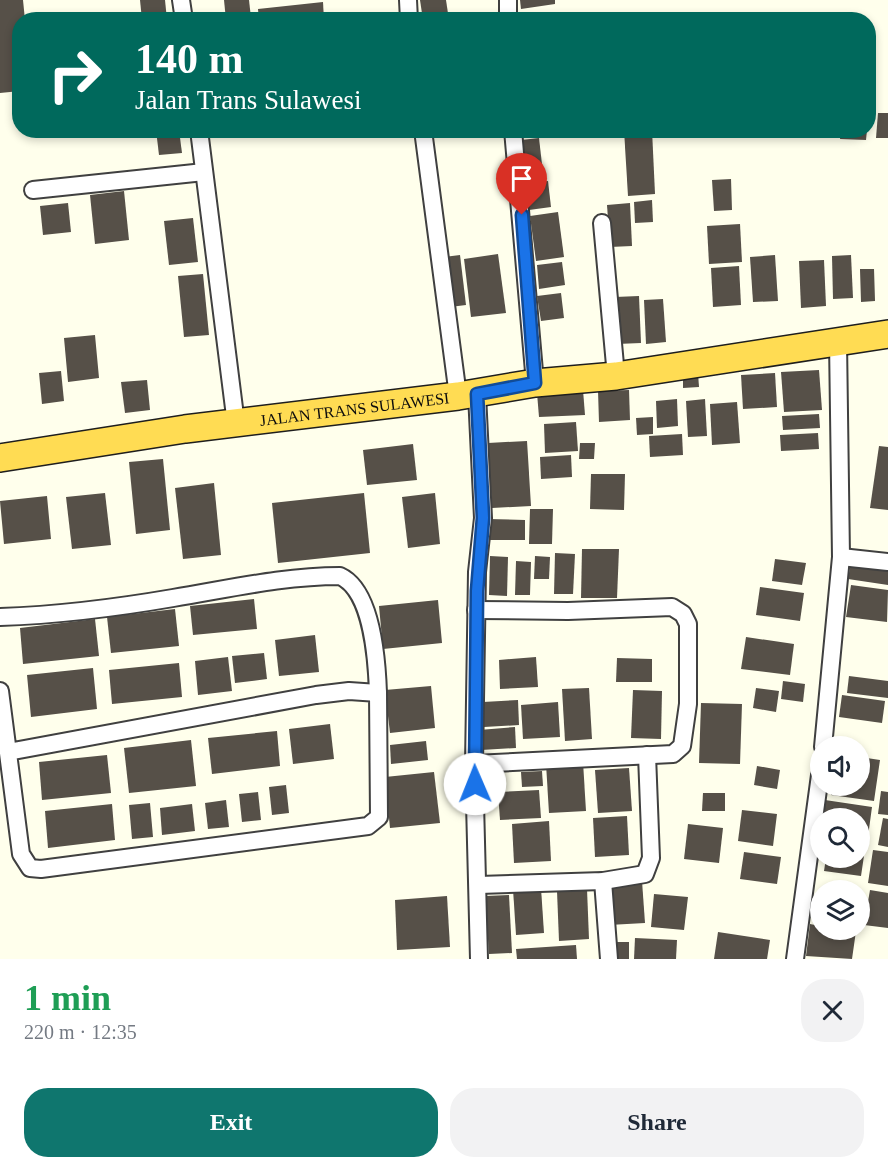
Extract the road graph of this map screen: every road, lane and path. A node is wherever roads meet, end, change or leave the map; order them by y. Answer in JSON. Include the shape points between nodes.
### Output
{"nodes":[{"id":1,"x":200,"y":138,"type":"edge"},
{"id":2,"x":424,"y":138,"type":"edge"},
{"id":3,"x":514,"y":138,"type":"edge"},
{"id":4,"x":204,"y":172,"type":"junction"},
{"id":5,"x":33,"y":190,"type":"dead end"},
{"id":6,"x":602,"y":223,"type":"dead end"},
{"id":7,"x":888,"y":334,"type":"edge"},
{"id":8,"x":837,"y":341,"type":"junction"},
{"id":9,"x":616,"y":376,"type":"junction"},
{"id":10,"x":535,"y":383,"type":"junction"},
{"id":11,"x":467,"y":395,"type":"junction"},
{"id":12,"x":236,"y":424,"type":"junction"},
{"id":13,"x":0,"y":458,"type":"edge"},
{"id":14,"x":841,"y":557,"type":"junction"},
{"id":15,"x":888,"y":561,"type":"edge"},
{"id":16,"x":476,"y":610,"type":"junction"},
{"id":17,"x":0,"y":617,"type":"edge"},
{"id":18,"x":0,"y":691,"type":"edge"},
{"id":19,"x":378,"y":693,"type":"junction"},
{"id":20,"x":825,"y":736,"type":"edge"},
{"id":21,"x":8,"y":752,"type":"junction"},
{"id":22,"x":647,"y":755,"type":"junction"},
{"id":23,"x":474,"y":764,"type":"junction"},
{"id":24,"x":817,"y":796,"type":"edge"},
{"id":25,"x":603,"y":881,"type":"junction"},
{"id":26,"x":479,"y":885,"type":"junction"},
{"id":27,"x":479,"y":959,"type":"edge"},
{"id":28,"x":609,"y":959,"type":"edge"},
{"id":29,"x":795,"y":959,"type":"edge"}],
"edges":[{"from":1,"to":4,"type":"street"},
{"from":2,"to":11,"type":"street"},
{"from":3,"to":10,"type":"street"},
{"from":4,"to":5,"type":"street"},
{"from":4,"to":12,"type":"street"},
{"from":6,"to":9,"type":"street"},
{"from":7,"to":8,"type":"highway","name":"JALAN TRANS SULAWESI"},
{"from":8,"to":9,"type":"highway","name":"JALAN TRANS SULAWESI"},
{"from":8,"to":14,"type":"street"},
{"from":9,"to":10,"type":"highway","name":"JALAN TRANS SULAWESI"},
{"from":10,"to":11,"type":"highway","name":"JALAN TRANS SULAWESI"},
{"from":11,"to":12,"type":"highway","name":"JALAN TRANS SULAWESI"},
{"from":11,"to":16,"type":"street","via":[[483,518]]},
{"from":12,"to":13,"type":"highway","name":"JALAN TRANS SULAWESI"},
{"from":14,"to":15,"type":"street"},
{"from":14,"to":20,"type":"street"},
{"from":16,"to":22,"type":"street","via":[[672,607],[683,614],[689,633],[688,704],[682,746],[673,754]]},
{"from":16,"to":23,"type":"street"},
{"from":17,"to":19,"type":"street","via":[[56,615],[259,581],[340,576],[354,587],[377,649]]},
{"from":18,"to":21,"type":"street"},
{"from":19,"to":21,"type":"street","via":[[316,695]]},
{"from":19,"to":21,"type":"street","via":[[379,817],[368,826],[30,868],[21,854]]},
{"from":22,"to":23,"type":"street"},
{"from":22,"to":25,"type":"street","via":[[651,858],[648,871],[642,876]]},
{"from":23,"to":26,"type":"street"},
{"from":24,"to":29,"type":"street"},
{"from":25,"to":26,"type":"street"},
{"from":25,"to":28,"type":"street"},
{"from":26,"to":27,"type":"street"}]}
